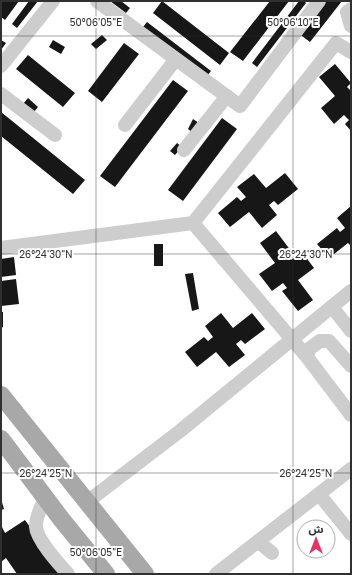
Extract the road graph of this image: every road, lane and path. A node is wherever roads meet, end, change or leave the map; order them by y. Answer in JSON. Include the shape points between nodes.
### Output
{"nodes":[{"id":1,"x":53,"y":1,"type":"edge"},
{"id":2,"x":97,"y":1,"type":"edge"},
{"id":3,"x":319,"y":1,"type":"edge"},
{"id":4,"x":351,"y":9,"type":"edge"},
{"id":5,"x":351,"y":26,"type":"edge"},
{"id":6,"x":351,"y":52,"type":"edge"},
{"id":7,"x":176,"y":59,"type":"junction"},
{"id":8,"x":1,"y":66,"type":"edge"},
{"id":9,"x":1,"y":94,"type":"edge"},
{"id":10,"x":226,"y":96,"type":"junction"},
{"id":11,"x":125,"y":125,"type":"dead end"},
{"id":12,"x":55,"y":135,"type":"dead end"},
{"id":13,"x":184,"y":150,"type":"dead end"},
{"id":14,"x":193,"y":223,"type":"junction"},
{"id":15,"x":1,"y":248,"type":"edge"},
{"id":16,"x":351,"y":291,"type":"edge"},
{"id":17,"x":332,"y":307,"type":"junction"},
{"id":18,"x":351,"y":331,"type":"edge"},
{"id":19,"x":293,"y":339,"type":"junction"},
{"id":20,"x":307,"y":357,"type":"junction"},
{"id":21,"x":351,"y":366,"type":"edge"},
{"id":22,"x":1,"y":394,"type":"edge"},
{"id":23,"x":351,"y":415,"type":"edge"},
{"id":24,"x":1,"y":439,"type":"edge"},
{"id":25,"x":351,"y":469,"type":"edge"},
{"id":26,"x":319,"y":494,"type":"junction"},
{"id":27,"x":46,"y":497,"type":"junction"},
{"id":28,"x":87,"y":502,"type":"junction"},
{"id":29,"x":351,"y":534,"type":"edge"},
{"id":30,"x":258,"y":541,"type":"junction"},
{"id":31,"x":272,"y":553,"type":"dead end"},
{"id":32,"x":68,"y":574,"type":"edge"},
{"id":33,"x":106,"y":574,"type":"edge"},
{"id":34,"x":145,"y":574,"type":"edge"},
{"id":35,"x":216,"y":574,"type":"edge"}],
"edges":[{"from":1,"to":8,"type":"lane"},
{"from":2,"to":7,"type":"lane"},
{"from":3,"to":10,"type":"lane","via":[[240,106]]},
{"from":4,"to":5,"type":"lane","via":[[347,12]]},
{"from":6,"to":14,"type":"lane","via":[[336,43]]},
{"from":7,"to":10,"type":"lane"},
{"from":7,"to":11,"type":"lane"},
{"from":9,"to":12,"type":"lane"},
{"from":10,"to":13,"type":"lane"},
{"from":14,"to":15,"type":"lane"},
{"from":14,"to":19,"type":"lane"},
{"from":16,"to":17,"type":"lane"},
{"from":17,"to":18,"type":"lane"},
{"from":17,"to":19,"type":"lane"},
{"from":19,"to":20,"type":"lane"},
{"from":19,"to":28,"type":"lane","via":[[180,431]]},
{"from":20,"to":21,"type":"lane","via":[[309,349],[320,341],[329,340]]},
{"from":20,"to":23,"type":"lane"},
{"from":22,"to":28,"type":"main road"},
{"from":24,"to":27,"type":"main road"},
{"from":25,"to":26,"type":"lane"},
{"from":26,"to":29,"type":"lane"},
{"from":26,"to":30,"type":"lane"},
{"from":27,"to":32,"type":"lane","via":[[37,520],[38,535]]},
{"from":27,"to":33,"type":"main road"},
{"from":28,"to":34,"type":"main road"},
{"from":30,"to":31,"type":"lane"},
{"from":30,"to":35,"type":"lane"}]}
